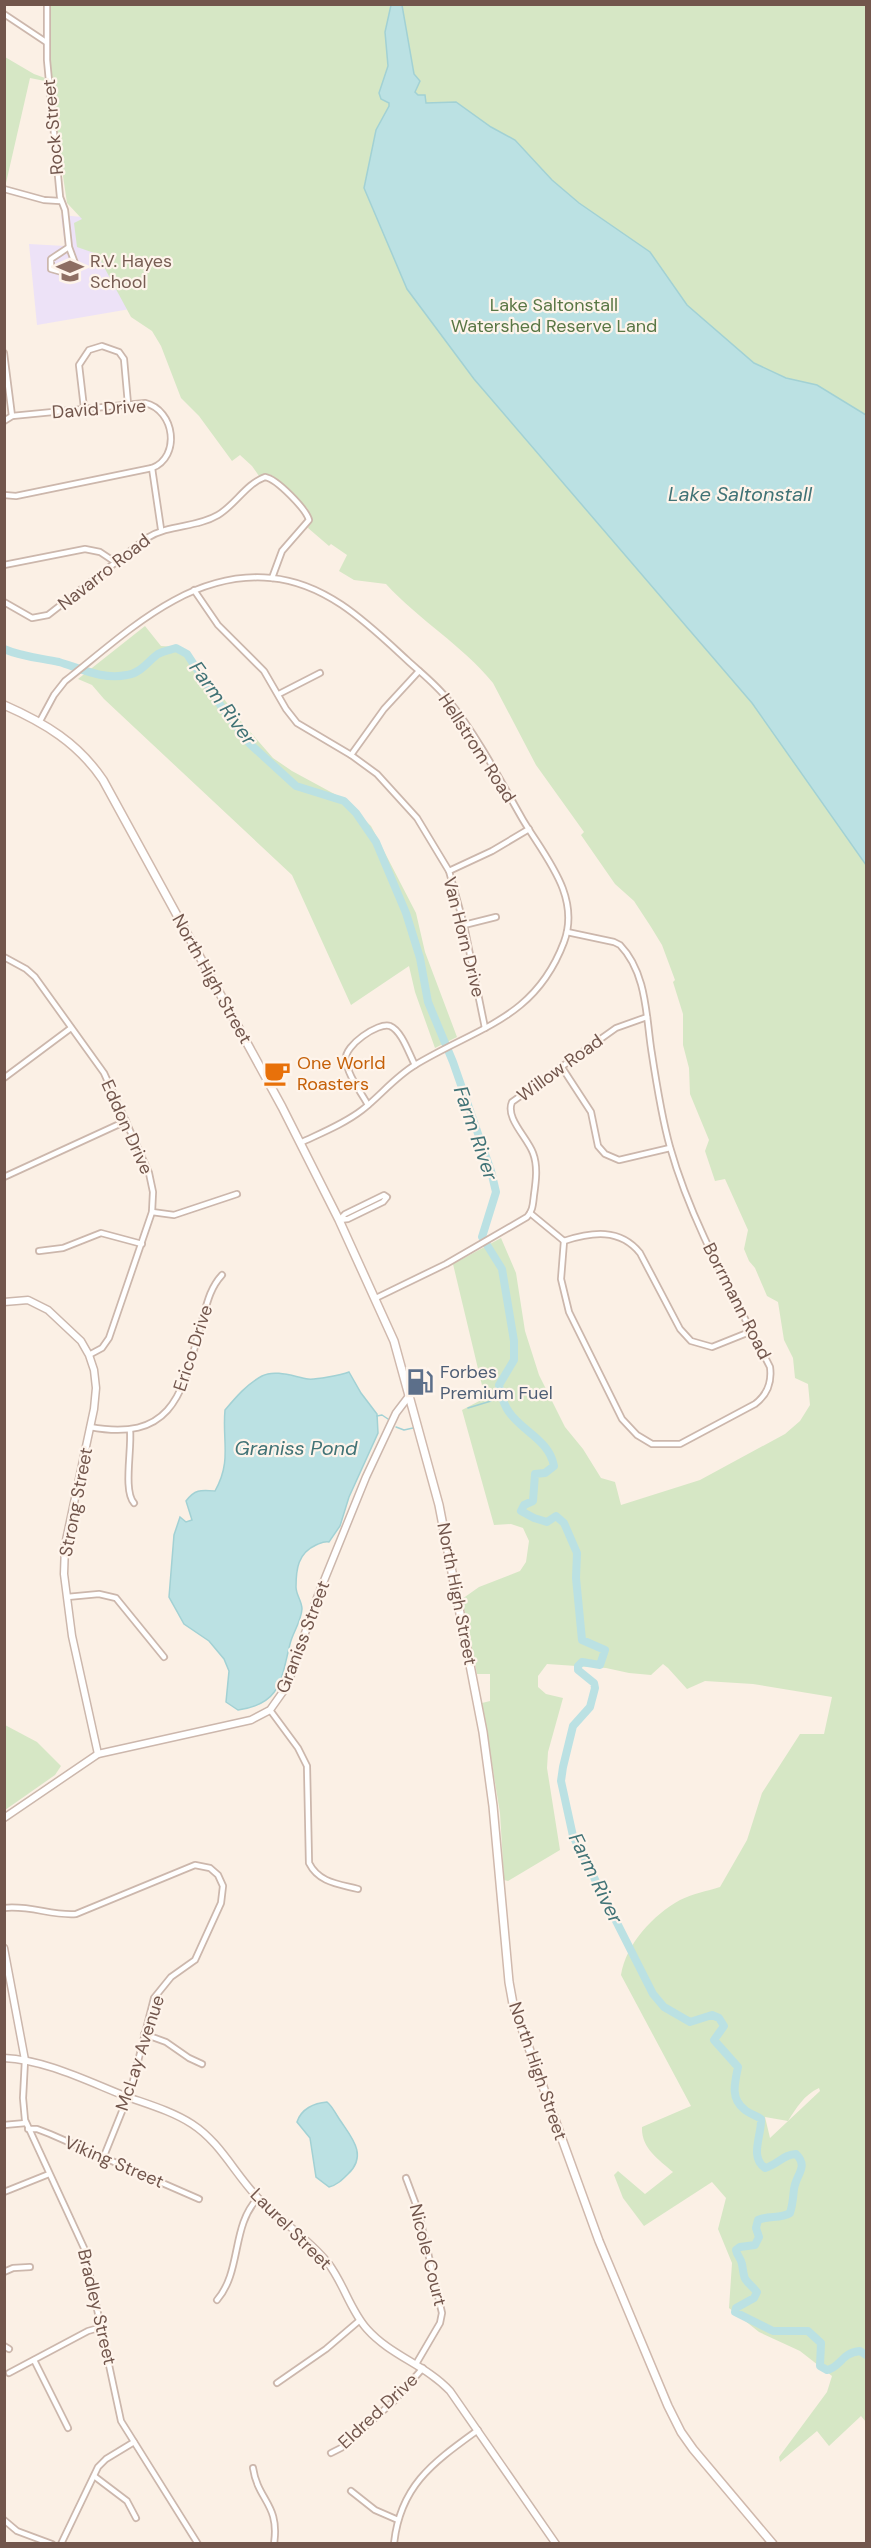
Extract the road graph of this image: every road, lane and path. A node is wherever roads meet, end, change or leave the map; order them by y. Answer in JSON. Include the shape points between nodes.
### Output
{"nodes":[{"id":1,"x":47,"y":4,"type":"edge"},
{"id":2,"x":4,"y":14,"type":"edge"},
{"id":3,"x":46,"y":42,"type":"junction"},
{"id":4,"x":4,"y":189,"type":"edge"},
{"id":5,"x":60,"y":201,"type":"junction"},
{"id":6,"x":69,"y":247,"type":"junction"},
{"id":7,"x":4,"y":353,"type":"edge"},
{"id":8,"x":6,"y":373,"type":"edge"},
{"id":9,"x":128,"y":404,"type":"junction"},
{"id":10,"x":84,"y":408,"type":"junction"},
{"id":11,"x":12,"y":417,"type":"junction"},
{"id":12,"x":4,"y":421,"type":"edge"},
{"id":13,"x":152,"y":468,"type":"junction"},
{"id":14,"x":4,"y":495,"type":"edge"},
{"id":15,"x":161,"y":529,"type":"junction"},
{"id":16,"x":116,"y":562,"type":"junction"},
{"id":17,"x":4,"y":565,"type":"edge"},
{"id":18,"x":272,"y":578,"type":"junction"},
{"id":19,"x":194,"y":590,"type":"junction"},
{"id":20,"x":4,"y":602,"type":"edge"},
{"id":21,"x":419,"y":671,"type":"junction"},
{"id":22,"x":320,"y":673,"type":"dead end"},
{"id":23,"x":279,"y":694,"type":"junction"},
{"id":24,"x":4,"y":705,"type":"edge"},
{"id":25,"x":40,"y":721,"type":"junction"},
{"id":26,"x":351,"y":755,"type":"junction"},
{"id":27,"x":529,"y":829,"type":"junction"},
{"id":28,"x":448,"y":871,"type":"junction"},
{"id":29,"x":496,"y":917,"type":"dead end"},
{"id":30,"x":464,"y":925,"type":"junction"},
{"id":31,"x":567,"y":932,"type":"junction"},
{"id":32,"x":4,"y":957,"type":"edge"},
{"id":33,"x":647,"y":1017,"type":"junction"},
{"id":34,"x":71,"y":1028,"type":"junction"},
{"id":35,"x":485,"y":1028,"type":"junction"},
{"id":36,"x":415,"y":1065,"type":"junction"},
{"id":37,"x":561,"y":1066,"type":"junction"},
{"id":38,"x":4,"y":1078,"type":"edge"},
{"id":39,"x":368,"y":1105,"type":"junction"},
{"id":40,"x":126,"y":1120,"type":"junction"},
{"id":41,"x":300,"y":1143,"type":"junction"},
{"id":42,"x":670,"y":1148,"type":"junction"},
{"id":43,"x":4,"y":1177,"type":"edge"},
{"id":44,"x":237,"y":1194,"type":"dead end"},
{"id":45,"x":152,"y":1212,"type":"junction"},
{"id":46,"x":530,"y":1213,"type":"junction"},
{"id":47,"x":339,"y":1220,"type":"junction"},
{"id":48,"x":564,"y":1241,"type":"junction"},
{"id":49,"x":142,"y":1244,"type":"junction"},
{"id":50,"x":39,"y":1251,"type":"dead end"},
{"id":51,"x":222,"y":1275,"type":"dead end"},
{"id":52,"x":376,"y":1298,"type":"junction"},
{"id":53,"x":4,"y":1302,"type":"edge"},
{"id":54,"x":752,"y":1331,"type":"junction"},
{"id":55,"x":89,"y":1355,"type":"junction"},
{"id":56,"x":409,"y":1396,"type":"junction"},
{"id":57,"x":90,"y":1427,"type":"junction"},
{"id":58,"x":130,"y":1430,"type":"junction"},
{"id":59,"x":134,"y":1503,"type":"dead end"},
{"id":60,"x":67,"y":1597,"type":"junction"},
{"id":61,"x":164,"y":1658,"type":"dead end"},
{"id":62,"x":270,"y":1710,"type":"junction"},
{"id":63,"x":98,"y":1755,"type":"junction"},
{"id":64,"x":4,"y":1818,"type":"edge"},
{"id":65,"x":358,"y":1889,"type":"dead end"},
{"id":66,"x":4,"y":1908,"type":"edge"},
{"id":67,"x":4,"y":1948,"type":"edge"},
{"id":68,"x":144,"y":2034,"type":"junction"},
{"id":69,"x":4,"y":2058,"type":"edge"},
{"id":70,"x":25,"y":2060,"type":"junction"},
{"id":71,"x":202,"y":2064,"type":"dead end"},
{"id":72,"x":128,"y":2097,"type":"junction"},
{"id":73,"x":26,"y":2123,"type":"junction"},
{"id":74,"x":4,"y":2125,"type":"edge"},
{"id":75,"x":28,"y":2129,"type":"junction"},
{"id":76,"x":104,"y":2156,"type":"junction"},
{"id":77,"x":49,"y":2174,"type":"junction"},
{"id":78,"x":406,"y":2178,"type":"dead end"},
{"id":79,"x":4,"y":2192,"type":"edge"},
{"id":80,"x":258,"y":2198,"type":"junction"},
{"id":81,"x":199,"y":2199,"type":"dead end"},
{"id":82,"x":30,"y":2267,"type":"dead end"},
{"id":83,"x":4,"y":2272,"type":"edge"},
{"id":84,"x":217,"y":2300,"type":"dead end"},
{"id":85,"x":360,"y":2320,"type":"junction"},
{"id":86,"x":102,"y":2327,"type":"junction"},
{"id":87,"x":34,"y":2360,"type":"junction"},
{"id":88,"x":420,"y":2366,"type":"junction"},
{"id":89,"x":9,"y":2373,"type":"dead end"},
{"id":90,"x":277,"y":2383,"type":"dead end"},
{"id":91,"x":68,"y":2428,"type":"dead end"},
{"id":92,"x":478,"y":2430,"type":"junction"},
{"id":93,"x":134,"y":2442,"type":"junction"},
{"id":94,"x":332,"y":2453,"type":"dead end"},
{"id":95,"x":253,"y":2468,"type":"dead end"},
{"id":96,"x":94,"y":2476,"type":"junction"},
{"id":97,"x":351,"y":2491,"type":"dead end"},
{"id":98,"x":136,"y":2518,"type":"dead end"},
{"id":99,"x":4,"y":2520,"type":"edge"},
{"id":100,"x":398,"y":2520,"type":"junction"},
{"id":101,"x":52,"y":2544,"type":"edge"},
{"id":102,"x":62,"y":2544,"type":"edge"},
{"id":103,"x":198,"y":2544,"type":"edge"},
{"id":104,"x":274,"y":2544,"type":"edge"},
{"id":105,"x":394,"y":2544,"type":"edge"},
{"id":106,"x":556,"y":2544,"type":"edge"},
{"id":107,"x":773,"y":2544,"type":"edge"}],
"edges":[{"from":1,"to":3,"type":"street","name":"Rock Street"},
{"from":2,"to":3,"type":"street"},
{"from":3,"to":5,"type":"street","name":"Rock Street"},
{"from":4,"to":5,"type":"street"},
{"from":5,"to":6,"type":"street","name":"Rock Street","via":[[65,210]]},
{"from":6,"to":6,"type":"street","name":"Rock Street","via":[[76,266],[72,272],[51,269],[51,259]]},
{"from":7,"to":8,"type":"street"},
{"from":8,"to":11,"type":"street"},
{"from":9,"to":10,"type":"street","name":"David Drive"},
{"from":9,"to":10,"type":"street","via":[[124,359],[119,352],[102,346],[89,350],[79,364]]},
{"from":9,"to":13,"type":"street","name":"David Drive","via":[[154,405],[167,419],[167,457]]},
{"from":10,"to":11,"type":"street","name":"David Drive"},
{"from":11,"to":12,"type":"street","name":"David Drive"},
{"from":13,"to":14,"type":"street","via":[[16,496]]},
{"from":13,"to":15,"type":"street"},
{"from":15,"to":16,"type":"street","name":"Navarro Road"},
{"from":15,"to":18,"type":"street","name":"Navarro Road","via":[[217,516],[256,482],[265,477],[272,479],[309,520],[282,550]]},
{"from":16,"to":17,"type":"street","via":[[100,552],[85,549]]},
{"from":16,"to":20,"type":"street","name":"Navarro Road","via":[[42,617],[29,616]]},
{"from":18,"to":19,"type":"street","name":"Hellstrom Road","via":[[232,580]]},
{"from":18,"to":21,"type":"street","name":"Hellstrom Road","via":[[316,591],[342,604]]},
{"from":19,"to":23,"type":"street","name":"Van Horn Drive","via":[[218,625],[254,659]]},
{"from":19,"to":25,"type":"street","name":"Hellstrom Road","via":[[171,600],[71,677],[54,695]]},
{"from":21,"to":26,"type":"street","via":[[384,709]]},
{"from":21,"to":27,"type":"street","name":"Hellstrom Road","via":[[457,712]]},
{"from":22,"to":23,"type":"street"},
{"from":23,"to":26,"type":"street","name":"Van Horn Drive","via":[[297,723]]},
{"from":24,"to":25,"type":"main road","name":"North High Street"},
{"from":25,"to":41,"type":"main road","name":"North High Street","via":[[76,748],[107,786]]},
{"from":26,"to":28,"type":"street","name":"Van Horn Drive","via":[[402,799]]},
{"from":27,"to":28,"type":"street"},
{"from":27,"to":31,"type":"street","name":"Hellstrom Road","via":[[565,892]]},
{"from":28,"to":30,"type":"street","name":"Van Horn Drive"},
{"from":29,"to":30,"type":"street"},
{"from":30,"to":35,"type":"street","name":"Van Horn Drive"},
{"from":31,"to":33,"type":"street","name":"Borrmann Road","via":[[614,942],[624,949],[640,982]]},
{"from":31,"to":35,"type":"street","name":"Hellstrom Road","via":[[543,982],[519,1008]]},
{"from":32,"to":34,"type":"street","name":"Eddon Drive","via":[[31,973]]},
{"from":33,"to":37,"type":"street","name":"Willow Road","via":[[616,1028]]},
{"from":33,"to":42,"type":"street","name":"Borrmann Road"},
{"from":34,"to":38,"type":"street"},
{"from":34,"to":40,"type":"street","name":"Eddon Drive","via":[[104,1073]]},
{"from":35,"to":36,"type":"street","name":"Hellstrom Road"},
{"from":36,"to":39,"type":"street","name":"Hellstrom Road"},
{"from":36,"to":39,"type":"street","via":[[399,1034],[390,1026],[374,1030],[353,1044],[347,1050],[346,1061]]},
{"from":37,"to":42,"type":"street","via":[[591,1112],[598,1146],[605,1154],[619,1160]]},
{"from":37,"to":46,"type":"street","name":"Willow Road","via":[[515,1098],[510,1106],[535,1161]]},
{"from":39,"to":41,"type":"street","name":"Hellstrom Road"},
{"from":40,"to":43,"type":"street"},
{"from":40,"to":45,"type":"street","name":"Eddon Drive","via":[[149,1173]]},
{"from":41,"to":47,"type":"main road","name":"North High Street"},
{"from":42,"to":54,"type":"street","name":"Borrmann Road","via":[[703,1236]]},
{"from":44,"to":45,"type":"street","via":[[174,1215]]},
{"from":45,"to":49,"type":"street","name":"Eddon Drive"},
{"from":46,"to":48,"type":"street"},
{"from":46,"to":52,"type":"street","via":[[475,1248]]},
{"from":47,"to":47,"type":"street","via":[[383,1202],[386,1196],[380,1196]]},
{"from":47,"to":52,"type":"main road","name":"North High Street"},
{"from":48,"to":54,"type":"street","via":[[602,1233],[631,1243],[680,1329],[696,1344],[717,1346]]},
{"from":48,"to":54,"type":"street","name":"Borrmann Road","via":[[561,1280],[569,1312],[622,1419],[644,1440],[662,1446],[680,1444],[760,1401],[770,1384],[771,1373]]},
{"from":49,"to":50,"type":"street","via":[[101,1233],[63,1248]]},
{"from":49,"to":55,"type":"street","name":"Eddon Drive","via":[[109,1338],[102,1348]]},
{"from":51,"to":58,"type":"street","name":"Erico Drive","via":[[210,1292],[178,1396],[157,1419]]},
{"from":52,"to":56,"type":"main road","name":"North High Street","via":[[394,1341]]},
{"from":53,"to":55,"type":"street","name":"Strong Street","via":[[25,1300],[41,1305],[76,1336]]},
{"from":55,"to":57,"type":"street","name":"Strong Street","via":[[96,1388]]},
{"from":56,"to":62,"type":"street","name":"Graniss Street","via":[[400,1405],[370,1466],[287,1686]]},
{"from":56,"to":107,"type":"main road","name":"North High Street","via":[[439,1504],[483,1732],[513,2004],[595,2230],[668,2406],[693,2449]]},
{"from":57,"to":58,"type":"street","name":"Erico Drive"},
{"from":57,"to":60,"type":"street","name":"Strong Street","via":[[64,1551]]},
{"from":58,"to":59,"type":"street","via":[[128,1490]]},
{"from":60,"to":61,"type":"street","via":[[99,1594],[116,1598]]},
{"from":60,"to":63,"type":"street","name":"Strong Street"},
{"from":62,"to":63,"type":"street","name":"Graniss Street","via":[[251,1720]]},
{"from":62,"to":65,"type":"street","via":[[307,1766],[309,1863],[326,1881]]},
{"from":63,"to":64,"type":"street","name":"Graniss Street"},
{"from":66,"to":68,"type":"street","name":"McLay Avenue","via":[[30,1907],[76,1914],[190,1866],[213,1870],[220,1879],[223,1895],[205,1942],[195,1960],[159,1990]]},
{"from":67,"to":70,"type":"street"},
{"from":68,"to":71,"type":"street","via":[[166,2042]]},
{"from":68,"to":72,"type":"street","name":"McLay Avenue"},
{"from":69,"to":70,"type":"street","name":"Laurel Street"},
{"from":70,"to":72,"type":"street","name":"Laurel Street"},
{"from":70,"to":73,"type":"street","name":"Bradley Street"},
{"from":72,"to":76,"type":"street","name":"McLay Avenue"},
{"from":72,"to":80,"type":"street","name":"Laurel Street","via":[[198,2128]]},
{"from":73,"to":74,"type":"street"},
{"from":73,"to":75,"type":"street","name":"Bradley Street"},
{"from":75,"to":76,"type":"street","name":"Viking Street","via":[[37,2129]]},
{"from":75,"to":77,"type":"street","name":"Bradley Street"},
{"from":76,"to":81,"type":"street","name":"Viking Street"},
{"from":77,"to":79,"type":"street"},
{"from":77,"to":86,"type":"street","name":"Bradley Street","via":[[84,2247]]},
{"from":78,"to":88,"type":"street","name":"Nicole Court","via":[[421,2219],[442,2313]]},
{"from":80,"to":84,"type":"street","via":[[246,2214],[226,2288]]},
{"from":80,"to":85,"type":"street","name":"Laurel Street","via":[[325,2260]]},
{"from":82,"to":83,"type":"street"},
{"from":85,"to":88,"type":"street","name":"Laurel Street","via":[[381,2343]]},
{"from":85,"to":90,"type":"street"},
{"from":86,"to":87,"type":"street"},
{"from":86,"to":93,"type":"street","name":"Bradley Street","via":[[119,2413]]},
{"from":87,"to":89,"type":"street"},
{"from":87,"to":91,"type":"street"},
{"from":88,"to":92,"type":"street","name":"Laurel Street","via":[[450,2391]]},
{"from":88,"to":94,"type":"street","name":"Eldred Drive","via":[[394,2401]]},
{"from":92,"to":100,"type":"street","via":[[421,2476]]},
{"from":92,"to":106,"type":"street","name":"Laurel Street"},
{"from":93,"to":96,"type":"street","via":[[106,2459]]},
{"from":93,"to":103,"type":"street","name":"Bradley Street"},
{"from":95,"to":104,"type":"street","via":[[255,2482],[274,2514]]},
{"from":96,"to":98,"type":"street","via":[[127,2501]]},
{"from":96,"to":102,"type":"street"},
{"from":97,"to":100,"type":"street","via":[[375,2510]]},
{"from":99,"to":101,"type":"street","via":[[17,2531]]},
{"from":100,"to":105,"type":"street"}]}
